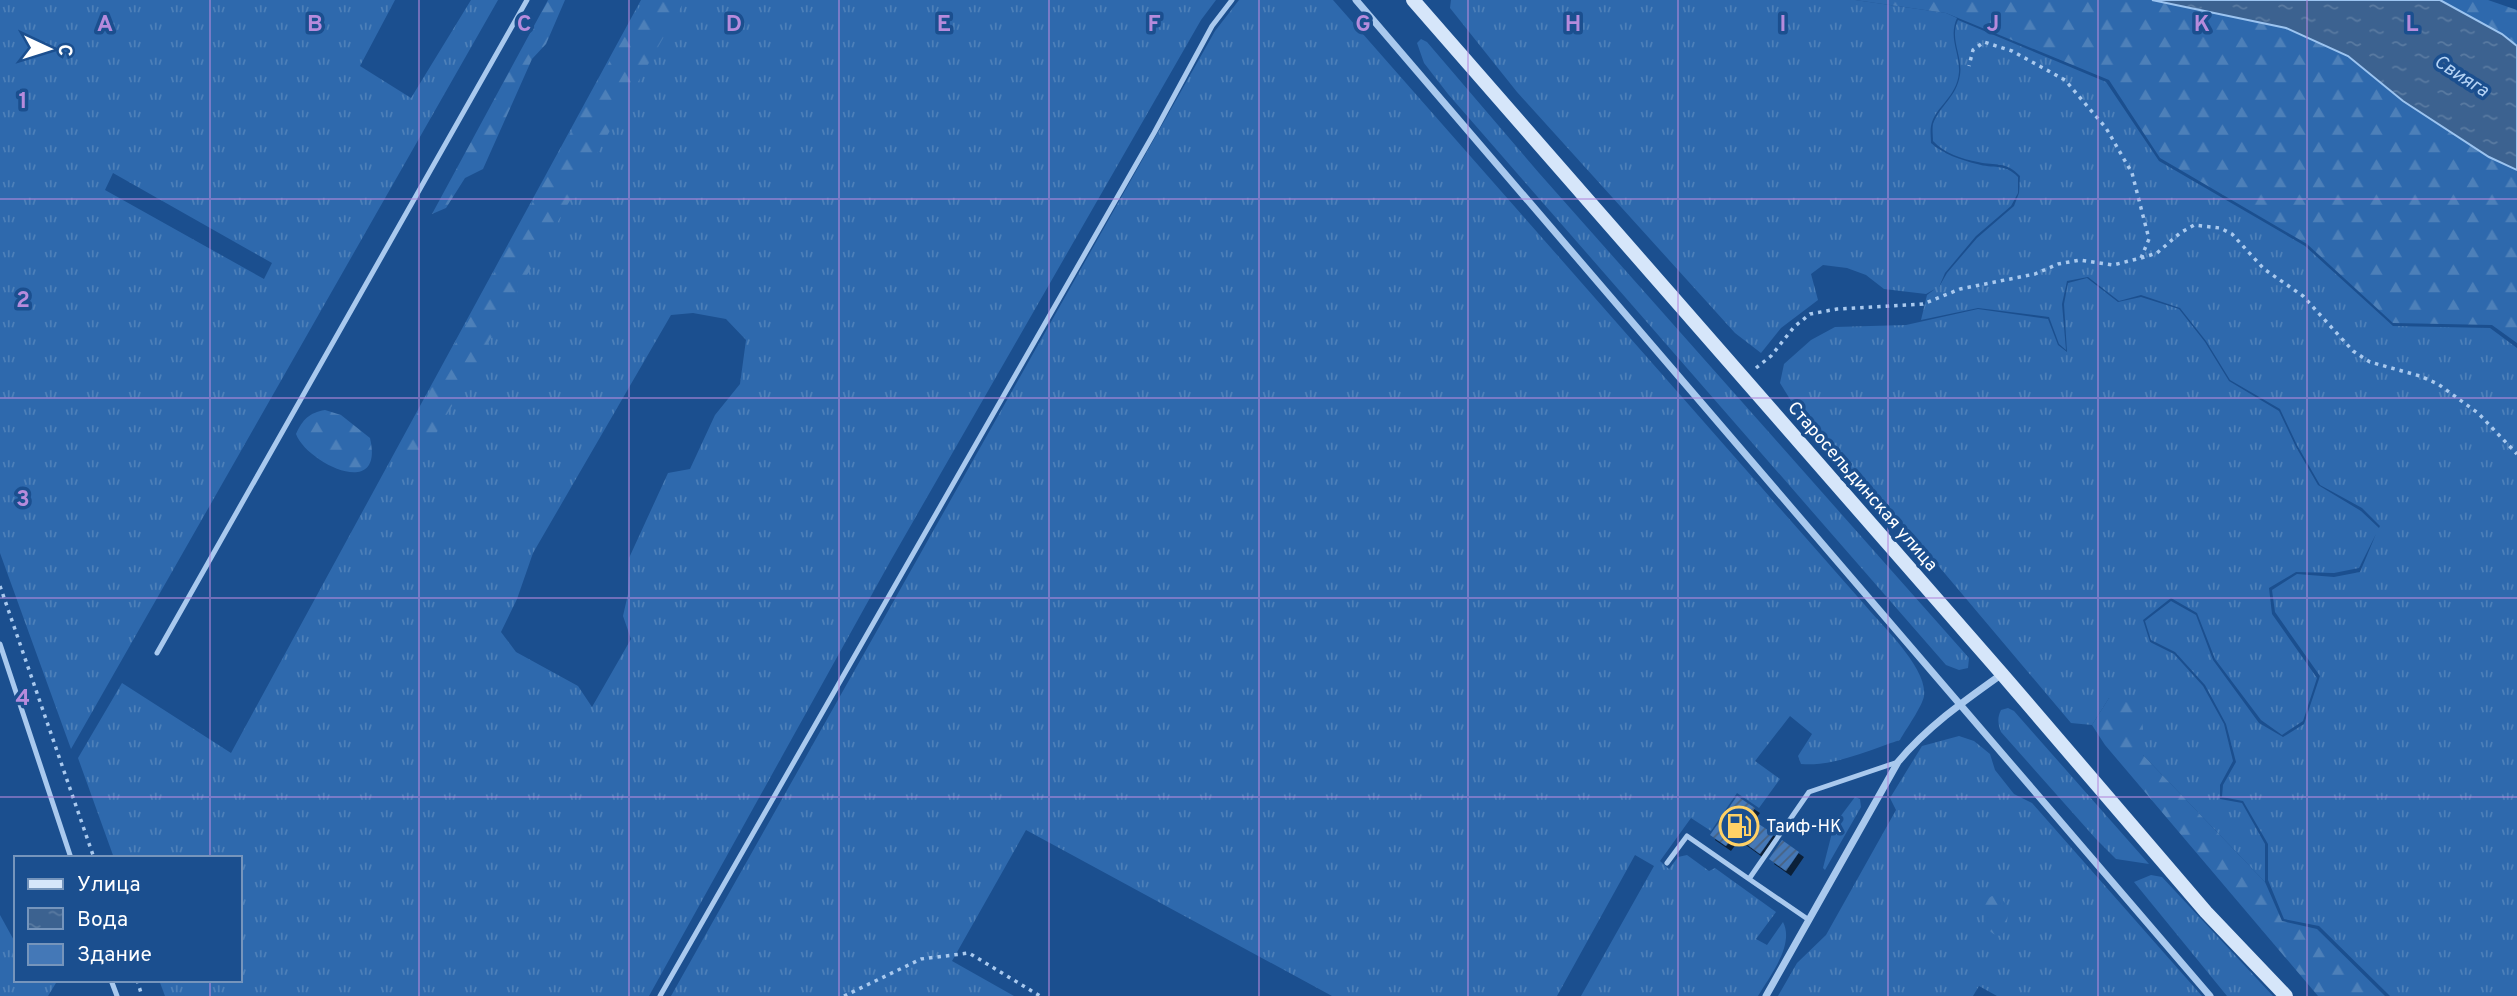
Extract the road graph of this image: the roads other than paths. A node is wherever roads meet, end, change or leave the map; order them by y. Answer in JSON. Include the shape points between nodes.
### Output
{"nodes":[{"id":1,"x":527,"y":0,"type":"edge"},
{"id":2,"x":1232,"y":0,"type":"edge"},
{"id":3,"x":1356,"y":0,"type":"edge"},
{"id":4,"x":1413,"y":0,"type":"edge"},
{"id":5,"x":0,"y":644,"type":"edge"},
{"id":6,"x":157,"y":653,"type":"dead end"},
{"id":7,"x":2001,"y":674,"type":"junction"},
{"id":8,"x":1960,"y":704,"type":"junction"},
{"id":9,"x":1898,"y":762,"type":"junction"},
{"id":10,"x":70,"y":856,"type":"edge"},
{"id":11,"x":1667,"y":863,"type":"dead end"},
{"id":12,"x":1749,"y":880,"type":"junction"},
{"id":13,"x":1809,"y":920,"type":"junction"},
{"id":14,"x":660,"y":996,"type":"edge"},
{"id":15,"x":1766,"y":996,"type":"edge"},
{"id":16,"x":2210,"y":996,"type":"edge"},
{"id":17,"x":2286,"y":996,"type":"edge"}],
"edges":[{"from":1,"to":6,"type":"lane"},
{"from":2,"to":14,"type":"lane","via":[[1212,26]]},
{"from":3,"to":8,"type":"street"},
{"from":4,"to":7,"type":"main road","name":"Старосельдинская улица"},
{"from":5,"to":10,"type":"lane"},
{"from":7,"to":8,"type":"street"},
{"from":7,"to":17,"type":"main road","name":"Старосельдинская улица","via":[[2206,912]]},
{"from":8,"to":9,"type":"street","via":[[1915,741]]},
{"from":8,"to":16,"type":"street"},
{"from":9,"to":12,"type":"lane","via":[[1809,792]]},
{"from":9,"to":13,"type":"street"},
{"from":11,"to":12,"type":"lane","via":[[1687,836]]},
{"from":12,"to":13,"type":"lane"},
{"from":13,"to":15,"type":"street"}]}
